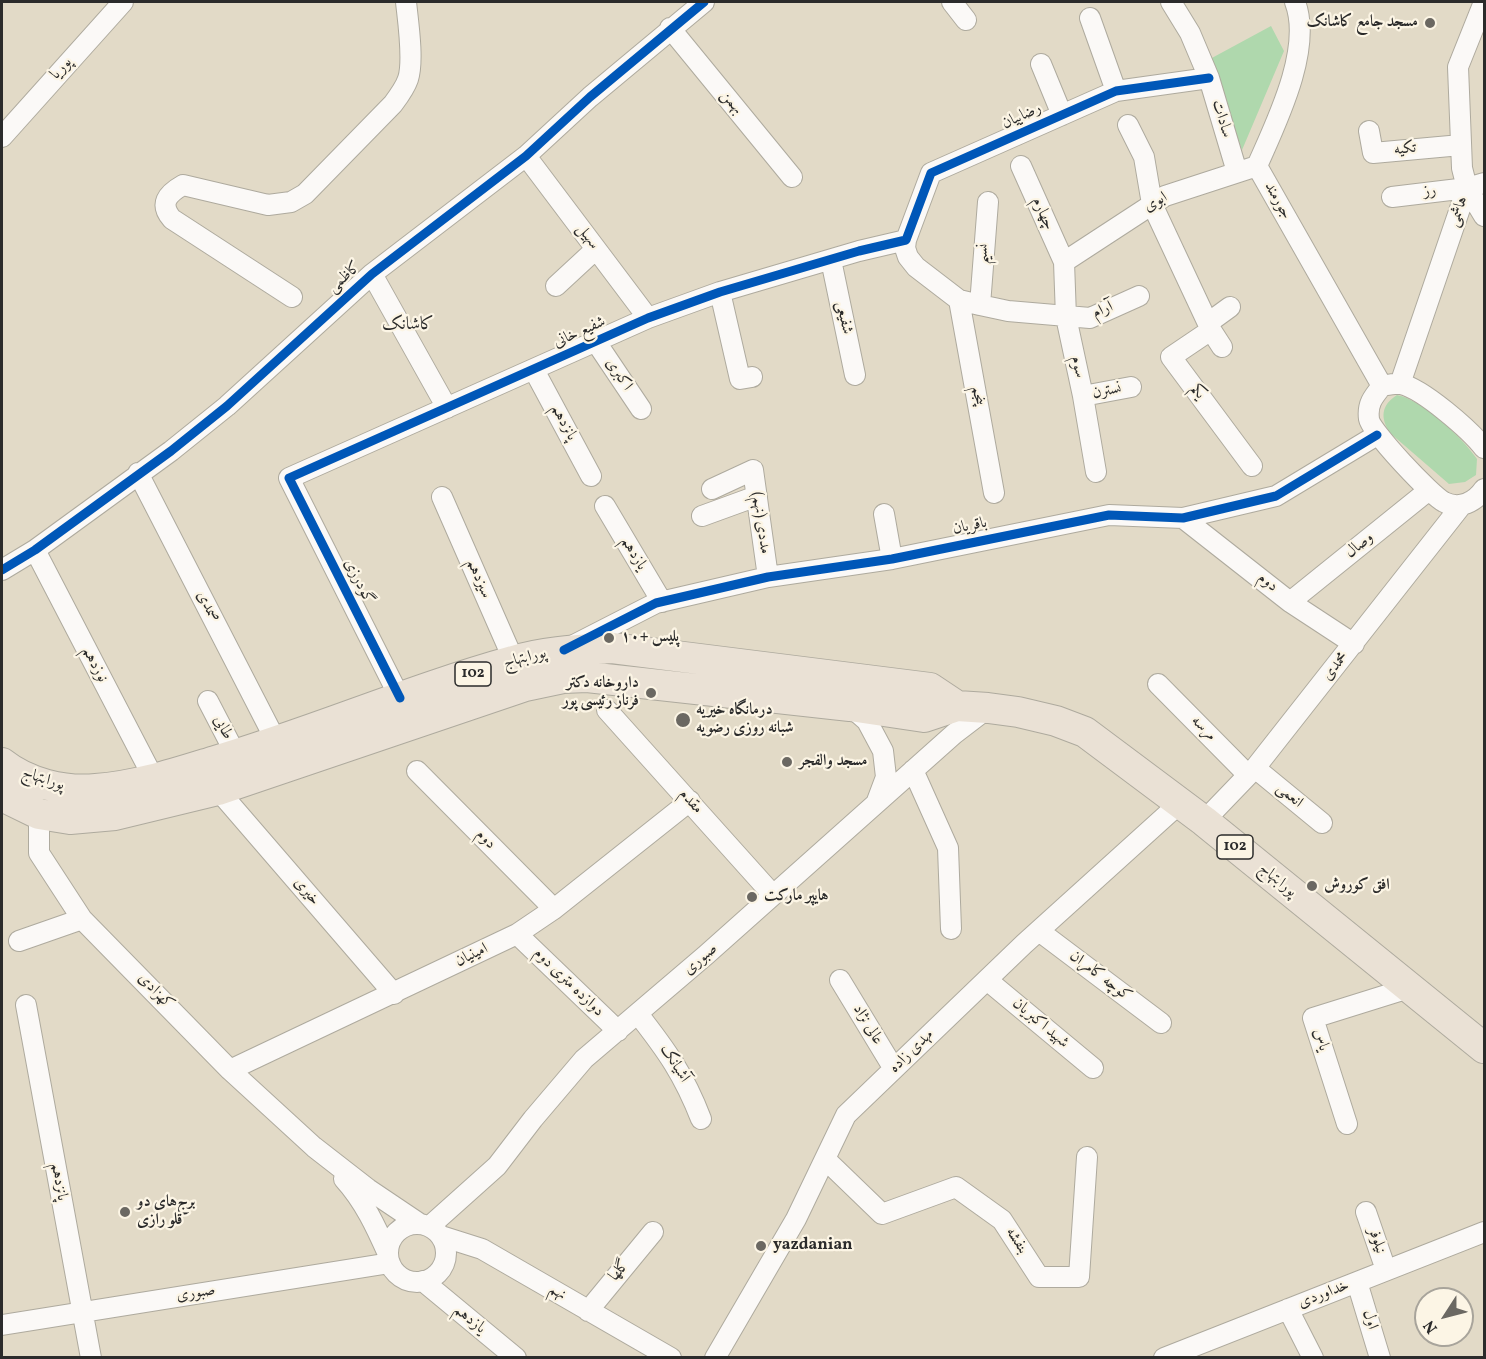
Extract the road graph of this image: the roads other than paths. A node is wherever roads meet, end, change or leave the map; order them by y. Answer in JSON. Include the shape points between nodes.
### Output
{"nodes":[{"id":1,"x":123,"y":2,"type":"edge"},
{"id":2,"x":406,"y":2,"type":"edge"},
{"id":3,"x":704,"y":2,"type":"edge"},
{"id":4,"x":952,"y":2,"type":"edge"},
{"id":5,"x":1171,"y":2,"type":"edge"},
{"id":6,"x":1295,"y":2,"type":"edge"},
{"id":7,"x":1485,"y":3,"type":"edge"},
{"id":8,"x":1090,"y":18,"type":"dead end"},
{"id":9,"x":966,"y":20,"type":"dead end"},
{"id":10,"x":670,"y":28,"type":"junction"},
{"id":11,"x":1041,"y":64,"type":"dead end"},
{"id":12,"x":1209,"y":78,"type":"junction"},
{"id":13,"x":1116,"y":91,"type":"junction"},
{"id":14,"x":1062,"y":115,"type":"junction"},
{"id":15,"x":1128,"y":125,"type":"dead end"},
{"id":16,"x":1369,"y":130,"type":"dead end"},
{"id":17,"x":2,"y":137,"type":"edge"},
{"id":18,"x":1461,"y":145,"type":"junction"},
{"id":19,"x":526,"y":156,"type":"junction"},
{"id":20,"x":1021,"y":166,"type":"dead end"},
{"id":21,"x":1257,"y":166,"type":"junction"},
{"id":22,"x":1237,"y":172,"type":"junction"},
{"id":23,"x":792,"y":177,"type":"dead end"},
{"id":24,"x":1476,"y":185,"type":"edge"},
{"id":25,"x":1392,"y":197,"type":"dead end"},
{"id":26,"x":988,"y":202,"type":"dead end"},
{"id":27,"x":1152,"y":204,"type":"junction"},
{"id":28,"x":1485,"y":216,"type":"edge"},
{"id":29,"x":900,"y":242,"type":"junction"},
{"id":30,"x":596,"y":249,"type":"junction"},
{"id":31,"x":831,"y":260,"type":"junction"},
{"id":32,"x":1064,"y":262,"type":"junction"},
{"id":33,"x":372,"y":274,"type":"junction"},
{"id":34,"x":556,"y":286,"type":"dead end"},
{"id":35,"x":720,"y":292,"type":"junction"},
{"id":36,"x":1139,"y":296,"type":"dead end"},
{"id":37,"x":292,"y":297,"type":"dead end"},
{"id":38,"x":959,"y":300,"type":"junction"},
{"id":39,"x":980,"y":305,"type":"junction"},
{"id":40,"x":1230,"y":307,"type":"dead end"},
{"id":41,"x":1066,"y":317,"type":"junction"},
{"id":42,"x":648,"y":318,"type":"junction"},
{"id":43,"x":1209,"y":327,"type":"junction"},
{"id":44,"x":596,"y":342,"type":"junction"},
{"id":45,"x":1222,"y":347,"type":"dead end"},
{"id":46,"x":534,"y":370,"type":"junction"},
{"id":47,"x":855,"y":375,"type":"dead end"},
{"id":48,"x":746,"y":378,"type":"dead end"},
{"id":49,"x":1391,"y":385,"type":"junction"},
{"id":50,"x":1131,"y":387,"type":"dead end"},
{"id":51,"x":1083,"y":396,"type":"junction"},
{"id":52,"x":447,"y":408,"type":"junction"},
{"id":53,"x":641,"y":409,"type":"dead end"},
{"id":54,"x":1377,"y":435,"type":"junction"},
{"id":55,"x":1484,"y":447,"type":"edge"},
{"id":56,"x":1252,"y":466,"type":"dead end"},
{"id":57,"x":1096,"y":472,"type":"dead end"},
{"id":58,"x":138,"y":473,"type":"junction"},
{"id":59,"x":591,"y":476,"type":"dead end"},
{"id":60,"x":289,"y":478,"type":"joint"},
{"id":61,"x":712,"y":489,"type":"dead end"},
{"id":62,"x":1485,"y":489,"type":"edge"},
{"id":63,"x":1429,"y":490,"type":"junction"},
{"id":64,"x":994,"y":494,"type":"dead end"},
{"id":65,"x":442,"y":496,"type":"dead end"},
{"id":66,"x":756,"y":496,"type":"junction"},
{"id":67,"x":605,"y":506,"type":"dead end"},
{"id":68,"x":1461,"y":506,"type":"junction"},
{"id":69,"x":884,"y":514,"type":"dead end"},
{"id":70,"x":702,"y":516,"type":"dead end"},
{"id":71,"x":1183,"y":518,"type":"junction"},
{"id":72,"x":34,"y":550,"type":"junction"},
{"id":73,"x":892,"y":559,"type":"junction"},
{"id":74,"x":2,"y":570,"type":"edge"},
{"id":75,"x":768,"y":577,"type":"junction"},
{"id":76,"x":662,"y":602,"type":"junction"},
{"id":77,"x":1290,"y":602,"type":"junction"},
{"id":78,"x":1354,"y":644,"type":"junction"},
{"id":79,"x":564,"y":650,"type":"junction"},
{"id":80,"x":514,"y":661,"type":"junction"},
{"id":81,"x":1158,"y":684,"type":"dead end"},
{"id":82,"x":400,"y":698,"type":"junction"},
{"id":83,"x":208,"y":701,"type":"dead end"},
{"id":84,"x":850,"y":706,"type":"junction"},
{"id":85,"x":957,"y":706,"type":"junction"},
{"id":86,"x":988,"y":708,"type":"junction"},
{"id":87,"x":607,"y":710,"type":"dead end"},
{"id":88,"x":276,"y":741,"type":"junction"},
{"id":89,"x":236,"y":755,"type":"junction"},
{"id":90,"x":2,"y":763,"type":"edge"},
{"id":91,"x":417,"y":771,"type":"dead end"},
{"id":92,"x":913,"y":771,"type":"junction"},
{"id":93,"x":1252,"y":772,"type":"junction"},
{"id":94,"x":154,"y":779,"type":"junction"},
{"id":95,"x":218,"y":790,"type":"junction"},
{"id":96,"x":2,"y":796,"type":"edge"},
{"id":97,"x":690,"y":801,"type":"junction"},
{"id":98,"x":1180,"y":802,"type":"junction"},
{"id":99,"x":876,"y":803,"type":"junction"},
{"id":100,"x":39,"y":814,"type":"junction"},
{"id":101,"x":1204,"y":821,"type":"junction"},
{"id":102,"x":1322,"y":823,"type":"dead end"},
{"id":103,"x":773,"y":896,"type":"junction"},
{"id":104,"x":554,"y":909,"type":"junction"},
{"id":105,"x":82,"y":919,"type":"junction"},
{"id":106,"x":951,"y":929,"type":"dead end"},
{"id":107,"x":1039,"y":931,"type":"junction"},
{"id":108,"x":517,"y":934,"type":"junction"},
{"id":109,"x":19,"y":941,"type":"dead end"},
{"id":110,"x":840,"y":980,"type":"dead end"},
{"id":111,"x":987,"y":980,"type":"junction"},
{"id":112,"x":1409,"y":988,"type":"junction"},
{"id":113,"x":394,"y":994,"type":"junction"},
{"id":114,"x":26,"y":1005,"type":"dead end"},
{"id":115,"x":638,"y":1014,"type":"junction"},
{"id":116,"x":1161,"y":1023,"type":"dead end"},
{"id":117,"x":618,"y":1031,"type":"junction"},
{"id":118,"x":1485,"y":1048,"type":"edge"},
{"id":119,"x":1093,"y":1068,"type":"dead end"},
{"id":120,"x":894,"y":1069,"type":"junction"},
{"id":121,"x":230,"y":1070,"type":"junction"},
{"id":122,"x":701,"y":1119,"type":"dead end"},
{"id":123,"x":1347,"y":1124,"type":"dead end"},
{"id":124,"x":314,"y":1147,"type":"junction"},
{"id":125,"x":1087,"y":1157,"type":"dead end"},
{"id":126,"x":825,"y":1159,"type":"junction"},
{"id":127,"x":1366,"y":1212,"type":"dead end"},
{"id":128,"x":430,"y":1229,"type":"junction"},
{"id":129,"x":652,"y":1232,"type":"dead end"},
{"id":130,"x":1485,"y":1232,"type":"edge"},
{"id":131,"x":389,"y":1259,"type":"junction"},
{"id":132,"x":1386,"y":1270,"type":"junction"},
{"id":133,"x":423,"y":1281,"type":"junction"},
{"id":134,"x":1358,"y":1282,"type":"junction"},
{"id":135,"x":1288,"y":1309,"type":"junction"},
{"id":136,"x":81,"y":1311,"type":"junction"},
{"id":137,"x":588,"y":1311,"type":"junction"},
{"id":138,"x":2,"y":1325,"type":"edge"},
{"id":139,"x":91,"y":1358,"type":"edge"},
{"id":140,"x":516,"y":1358,"type":"edge"},
{"id":141,"x":671,"y":1358,"type":"edge"},
{"id":142,"x":715,"y":1358,"type":"edge"},
{"id":143,"x":1164,"y":1358,"type":"edge"},
{"id":144,"x":1313,"y":1358,"type":"edge"},
{"id":145,"x":1380,"y":1358,"type":"edge"}],
"edges":[{"from":1,"to":17,"type":"street","name":"پوریا"},
{"from":2,"to":37,"type":"street","via":[[410,63],[403,90],[305,194],[291,202],[268,205],[183,185],[174,190],[164,206],[172,219]]},
{"from":3,"to":10,"type":"street","name":"کاظمی"},
{"from":4,"to":9,"type":"street"},
{"from":5,"to":12,"type":"street","name":"سادات","via":[[1190,33]]},
{"from":6,"to":21,"type":"street","name":"جورمند","via":[[1300,40],[1287,99]]},
{"from":7,"to":18,"type":"street","name":"هاشمی","via":[[1458,67]]},
{"from":8,"to":13,"type":"street"},
{"from":10,"to":19,"type":"street","name":"کاظمی"},
{"from":10,"to":23,"type":"street","name":"بهمن"},
{"from":11,"to":14,"type":"street"},
{"from":12,"to":13,"type":"street","name":"رضاییان"},
{"from":12,"to":22,"type":"street","name":"سادات"},
{"from":13,"to":14,"type":"street","name":"رضاییان"},
{"from":14,"to":29,"type":"street","name":"رضاییان","via":[[931,173]]},
{"from":15,"to":27,"type":"street","via":[[1144,157]]},
{"from":16,"to":18,"type":"street","name":"تکیه","via":[[1373,153]]},
{"from":18,"to":24,"type":"street","name":"هاشمی","via":[[1462,168]]},
{"from":19,"to":30,"type":"street","name":"سهیل"},
{"from":19,"to":33,"type":"street","name":"کاظمی"},
{"from":20,"to":32,"type":"street","name":"چهارم"},
{"from":21,"to":22,"type":"street","name":"ابوی"},
{"from":21,"to":49,"type":"street","name":"جورمند"},
{"from":22,"to":27,"type":"street","name":"ابوی"},
{"from":24,"to":25,"type":"street","name":"رز"},
{"from":24,"to":28,"type":"street"},
{"from":24,"to":49,"type":"street","name":"هاشمی"},
{"from":26,"to":39,"type":"street","name":"نسیم"},
{"from":27,"to":32,"type":"street","name":"ابوی"},
{"from":27,"to":43,"type":"street"},
{"from":29,"to":31,"type":"street","name":"شفیع خانی"},
{"from":29,"to":38,"type":"street","via":[[916,267]]},
{"from":30,"to":34,"type":"street"},
{"from":30,"to":42,"type":"street","name":"سهیل"},
{"from":31,"to":35,"type":"street","name":"شفیع خانی"},
{"from":31,"to":47,"type":"street","name":"شفیعی"},
{"from":32,"to":41,"type":"street","name":"سوم"},
{"from":33,"to":52,"type":"street"},
{"from":33,"to":58,"type":"street","name":"کاظمی","via":[[227,406]]},
{"from":35,"to":42,"type":"street","name":"شفیع خانی"},
{"from":35,"to":48,"type":"street"},
{"from":36,"to":41,"type":"street","name":"آرام","via":[[1090,318]]},
{"from":38,"to":39,"type":"street"},
{"from":38,"to":64,"type":"street","name":"پنجم"},
{"from":39,"to":41,"type":"street"},
{"from":40,"to":43,"type":"street"},
{"from":41,"to":51,"type":"street","name":"سوم"},
{"from":42,"to":44,"type":"street","name":"شفیع خانی"},
{"from":43,"to":45,"type":"street"},
{"from":43,"to":56,"type":"street","name":"یکم","via":[[1171,357]]},
{"from":44,"to":46,"type":"street","name":"شفیع خانی"},
{"from":44,"to":53,"type":"street","name":"اکبری"},
{"from":46,"to":52,"type":"street","name":"شفیع خانی"},
{"from":46,"to":59,"type":"street","name":"پانزدهم"},
{"from":49,"to":54,"type":"street","name":"هاشمی","via":[[1369,403],[1369,422]]},
{"from":49,"to":55,"type":"street","via":[[1418,392]]},
{"from":50,"to":51,"type":"street","name":"نسترن"},
{"from":51,"to":57,"type":"street","name":"سوم"},
{"from":52,"to":60,"type":"street","name":"شفیع خانی"},
{"from":54,"to":63,"type":"street"},
{"from":54,"to":71,"type":"street","name":"باقریان","via":[[1276,496]]},
{"from":58,"to":72,"type":"street","name":"کاظمی"},
{"from":58,"to":88,"type":"street","name":"صمدی"},
{"from":60,"to":82,"type":"street","name":"گودرزی"},
{"from":61,"to":66,"type":"street","name":"مددی (نهم)","via":[[753,470]]},
{"from":62,"to":68,"type":"street","name":"محمدی","via":[[1477,500]]},
{"from":63,"to":68,"type":"street","via":[[1445,503]]},
{"from":63,"to":77,"type":"street","name":"وصال"},
{"from":65,"to":80,"type":"street","name":"سیزدهم"},
{"from":66,"to":70,"type":"street"},
{"from":66,"to":75,"type":"street","name":"مددی (نهم)"},
{"from":67,"to":76,"type":"street","name":"یازدهم"},
{"from":68,"to":78,"type":"street","name":"محمدی"},
{"from":69,"to":73,"type":"street"},
{"from":71,"to":73,"type":"street","name":"باقریان","via":[[1109,515]]},
{"from":71,"to":77,"type":"street","name":"دوم"},
{"from":72,"to":74,"type":"street","name":"کاظمی"},
{"from":72,"to":94,"type":"street","name":"نوزدهم"},
{"from":73,"to":75,"type":"street","name":"باقریان"},
{"from":75,"to":76,"type":"street","name":"باقریان"},
{"from":76,"to":79,"type":"street","name":"باقریان"},
{"from":77,"to":78,"type":"street","name":"دوم"},
{"from":78,"to":93,"type":"street","name":"محمدی"},
{"from":79,"to":80,"type":"main road","name":"پورابتهاج","number":"102"},
{"from":79,"to":85,"type":"main road","name":"پورابتهاج","number":"102","via":[[612,648],[930,688]]},
{"from":80,"to":82,"type":"main road","name":"پورابتهاج","number":"102"},
{"from":81,"to":93,"type":"street","name":"مرسه"},
{"from":82,"to":88,"type":"main road","name":"پورابتهاج","number":"102"},
{"from":83,"to":89,"type":"street","name":"طایی"},
{"from":84,"to":85,"type":"main road","name":"پورابتهاج","number":"102","via":[[924,717]]},
{"from":84,"to":95,"type":"main road","name":"پورابتهاج","number":"102","via":[[630,680],[563,678],[525,686]]},
{"from":84,"to":99,"type":"street","via":[[867,721],[883,751],[886,777]]},
{"from":85,"to":86,"type":"main road","name":"پورابتهاج","number":"102"},
{"from":86,"to":92,"type":"street","name":"صبوری"},
{"from":86,"to":98,"type":"main road","name":"پورابتهاج","number":"102","via":[[1056,721],[1086,732]]},
{"from":87,"to":97,"type":"street","name":"مقدم"},
{"from":88,"to":89,"type":"main road","name":"پورابتهاج","number":"102"},
{"from":89,"to":94,"type":"main road","name":"پورابتهاج","number":"102"},
{"from":90,"to":94,"type":"main road","name":"پورابتهاج","number":"102","via":[[29,779],[62,789],[96,789]]},
{"from":91,"to":104,"type":"street","name":"دوم"},
{"from":92,"to":99,"type":"street","name":"صبوری"},
{"from":92,"to":106,"type":"street","via":[[948,848]]},
{"from":93,"to":101,"type":"street","name":"محمدی"},
{"from":93,"to":102,"type":"street","name":"انعمی"},
{"from":95,"to":100,"type":"main road","name":"پورابتهاج","number":"102","via":[[115,815],[70,819]]},
{"from":95,"to":113,"type":"street","name":"خیری"},
{"from":96,"to":100,"type":"main road","name":"پورابتهاج","number":"102"},
{"from":97,"to":103,"type":"street","name":"مقدم"},
{"from":97,"to":104,"type":"street","name":"امینیان"},
{"from":98,"to":101,"type":"main road","name":"پورابتهاج","number":"102"},
{"from":98,"to":107,"type":"street","name":"مهدی زاده"},
{"from":99,"to":103,"type":"street","name":"صبوری"},
{"from":100,"to":105,"type":"street","name":"کهزادی","via":[[39,853]]},
{"from":101,"to":112,"type":"main road","name":"پورابتهاج","number":"102"},
{"from":103,"to":115,"type":"street","name":"صبوری"},
{"from":104,"to":108,"type":"street","name":"امینیان"},
{"from":105,"to":109,"type":"street"},
{"from":105,"to":121,"type":"street","name":"کهزادی"},
{"from":107,"to":111,"type":"street","name":"مهدی زاده"},
{"from":107,"to":116,"type":"street","name":"کوچه کامران"},
{"from":108,"to":113,"type":"street","name":"امینیان"},
{"from":108,"to":117,"type":"street","name":"دوازده متری دوم"},
{"from":110,"to":120,"type":"street","name":"عالی نژاد"},
{"from":111,"to":119,"type":"street","name":"شهید اکبریان"},
{"from":111,"to":120,"type":"street","name":"مهدی زاده"},
{"from":112,"to":118,"type":"main road","name":"پورابتهاج","number":"102"},
{"from":112,"to":123,"type":"street","name":"یاس","via":[[1313,1018]]},
{"from":113,"to":121,"type":"street","name":"امینیان"},
{"from":114,"to":136,"type":"street","name":"پانزدهم"},
{"from":115,"to":117,"type":"street","name":"صبوری"},
{"from":115,"to":122,"type":"street","name":"آشیانک","via":[[689,1088]]},
{"from":117,"to":128,"type":"street","name":"صبوری","via":[[585,1059],[497,1166]]},
{"from":120,"to":126,"type":"street","name":"مهدی زاده","via":[[846,1115]]},
{"from":121,"to":124,"type":"street","name":"کهزادی"},
{"from":124,"to":128,"type":"street","name":"کهزادی","via":[[368,1189]]},
{"from":124,"to":131,"type":"street","name":"کهزادی","via":[[354,1190]]},
{"from":125,"to":126,"type":"street","name":"بنفشه","via":[[1078,1277],[1039,1277],[1002,1220],[956,1188],[882,1214]]},
{"from":126,"to":142,"type":"street","name":"مهدی زاده","via":[[796,1220]]},
{"from":127,"to":132,"type":"street","name":"نیلوفر"},
{"from":128,"to":131,"type":"street","via":[[410,1224],[401,1228],[389,1244]]},
{"from":128,"to":133,"type":"street","via":[[445,1244],[446,1254],[440,1271]]},
{"from":128,"to":137,"type":"street","name":"نهم","via":[[482,1249]]},
{"from":129,"to":137,"type":"street","name":"گلها"},
{"from":130,"to":132,"type":"street","name":"خداوردی"},
{"from":131,"to":133,"type":"street","via":[[404,1278]]},
{"from":131,"to":136,"type":"street","name":"صبوری"},
{"from":132,"to":134,"type":"street","name":"خداوردی"},
{"from":133,"to":140,"type":"street","name":"یازدهم"},
{"from":134,"to":135,"type":"street","name":"خداوردی"},
{"from":134,"to":145,"type":"street","name":"اول"},
{"from":135,"to":143,"type":"street","name":"خداوردی"},
{"from":135,"to":144,"type":"street"},
{"from":136,"to":138,"type":"street","name":"صبوری"},
{"from":136,"to":139,"type":"street","name":"پانزدهم"},
{"from":137,"to":141,"type":"street","name":"نهم"}]}
